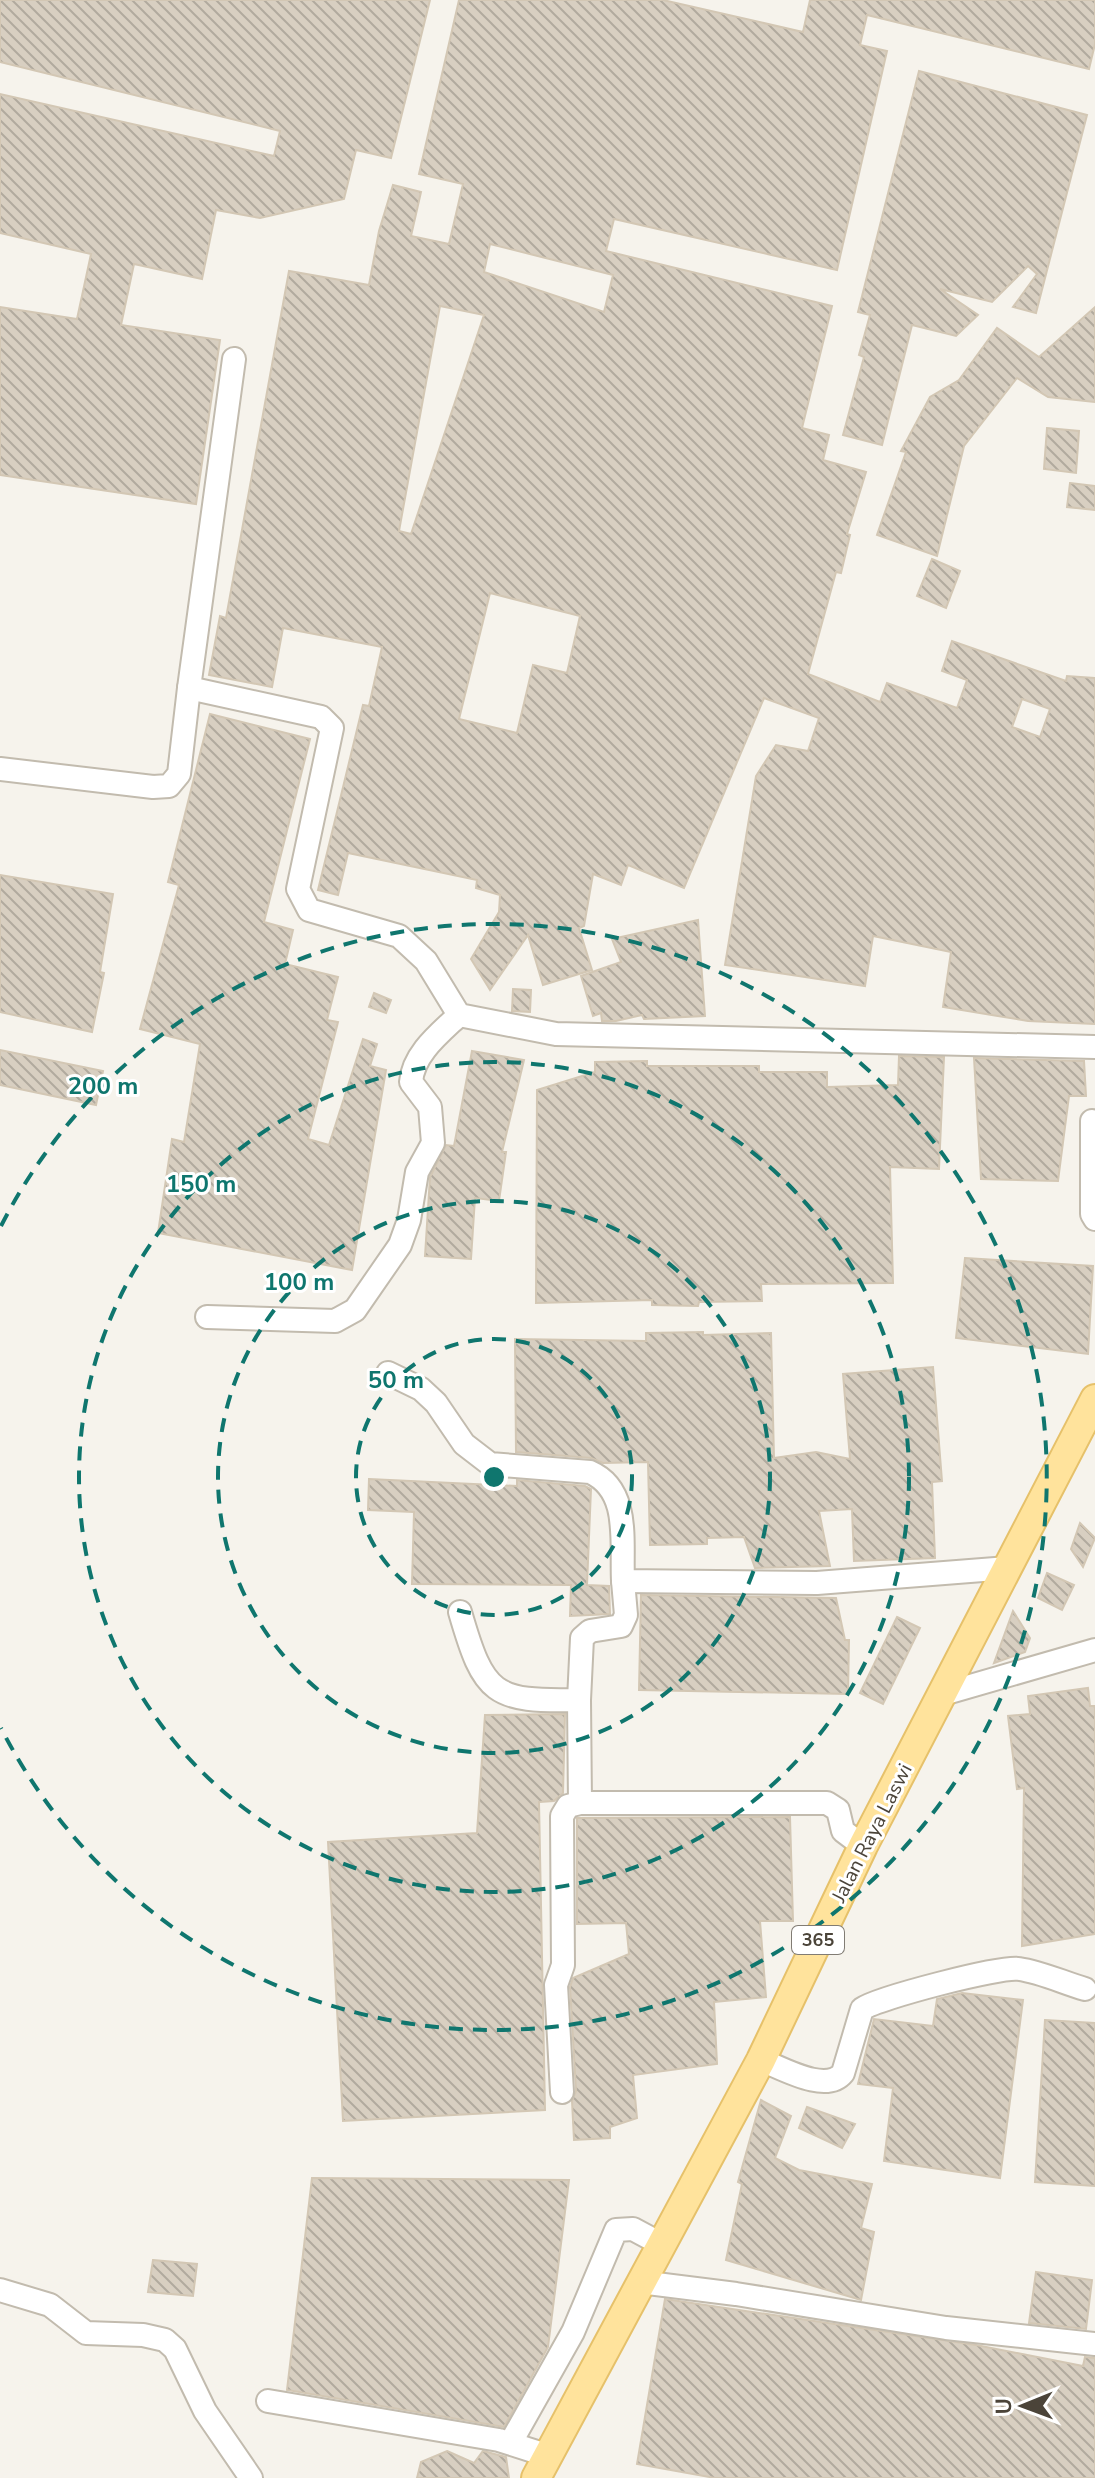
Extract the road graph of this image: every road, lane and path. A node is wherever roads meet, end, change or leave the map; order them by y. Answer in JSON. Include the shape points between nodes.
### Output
{"nodes":[{"id":1,"x":234,"y":359,"type":"dead end"},
{"id":2,"x":189,"y":688,"type":"junction"},
{"id":3,"x":0,"y":769,"type":"edge"},
{"id":4,"x":459,"y":1015,"type":"junction"},
{"id":5,"x":1095,"y":1047,"type":"edge"},
{"id":6,"x":1092,"y":1121,"type":"dead end"},
{"id":7,"x":1095,"y":1219,"type":"edge"},
{"id":8,"x":207,"y":1317,"type":"dead end"},
{"id":9,"x":388,"y":1373,"type":"dead end"},
{"id":10,"x":1095,"y":1399,"type":"edge"},
{"id":11,"x":1008,"y":1568,"type":"junction"},
{"id":12,"x":623,"y":1581,"type":"junction"},
{"id":13,"x":460,"y":1612,"type":"dead end"},
{"id":14,"x":1095,"y":1650,"type":"edge"},
{"id":15,"x":943,"y":1694,"type":"junction"},
{"id":16,"x":579,"y":1700,"type":"junction"},
{"id":17,"x":580,"y":1803,"type":"junction"},
{"id":18,"x":863,"y":1846,"type":"junction"},
{"id":19,"x":1085,"y":1989,"type":"dead end"},
{"id":20,"x":761,"y":2060,"type":"junction"},
{"id":21,"x":562,"y":2092,"type":"dead end"},
{"id":22,"x":661,"y":2244,"type":"junction"},
{"id":23,"x":640,"y":2282,"type":"junction"},
{"id":24,"x":0,"y":2290,"type":"edge"},
{"id":25,"x":1095,"y":2344,"type":"edge"},
{"id":26,"x":268,"y":2401,"type":"dead end"},
{"id":27,"x":511,"y":2442,"type":"junction"},
{"id":28,"x":541,"y":2466,"type":"edge"},
{"id":29,"x":251,"y":2478,"type":"edge"}],
"edges":[{"from":1,"to":2,"type":"street"},
{"from":2,"to":3,"type":"street","via":[[179,774],[169,786]]},
{"from":2,"to":4,"type":"street","via":[[327,720],[333,740],[298,889],[302,900],[321,915],[399,936],[426,961]]},
{"from":4,"to":5,"type":"street","via":[[556,1034]]},
{"from":4,"to":8,"type":"street","via":[[425,1049],[412,1073],[411,1082],[430,1107],[433,1143],[417,1172],[400,1245],[355,1310],[335,1321]]},
{"from":6,"to":7,"type":"street"},
{"from":9,"to":12,"type":"street","via":[[421,1389],[464,1444],[490,1464],[602,1477],[619,1501]]},
{"from":10,"to":11,"type":"main road","name":"Jalan Raya Laswi","number":"365"},
{"from":11,"to":12,"type":"street","via":[[817,1583]]},
{"from":11,"to":15,"type":"main road","name":"Jalan Raya Laswi","number":"365"},
{"from":12,"to":16,"type":"street","via":[[626,1615],[621,1626],[590,1631],[582,1638]]},
{"from":13,"to":16,"type":"street","via":[[478,1666],[492,1686],[516,1699]]},
{"from":14,"to":15,"type":"street"},
{"from":15,"to":18,"type":"main road","name":"Jalan Raya Laswi","number":"365"},
{"from":16,"to":17,"type":"street"},
{"from":17,"to":18,"type":"street","via":[[827,1803],[838,1810],[843,1831]]},
{"from":17,"to":21,"type":"street","via":[[568,1806],[562,1816],[563,1965],[556,1985]]},
{"from":18,"to":20,"type":"main road","name":"Jalan Raya Laswi","number":"365"},
{"from":19,"to":20,"type":"street","via":[[1019,1969],[979,1973],[862,2009],[843,2073],[834,2081]]},
{"from":20,"to":22,"type":"main road","name":"Jalan Raya Laswi","number":"365"},
{"from":22,"to":23,"type":"main road","name":"Jalan Raya Laswi","number":"365"},
{"from":22,"to":27,"type":"street","via":[[633,2229],[616,2230],[573,2332]]},
{"from":23,"to":25,"type":"street","via":[[946,2328]]},
{"from":23,"to":28,"type":"main road","name":"Jalan Raya Laswi","number":"365"},
{"from":24,"to":29,"type":"street","via":[[50,2305],[86,2333],[165,2340]]},
{"from":26,"to":27,"type":"street"},
{"from":27,"to":28,"type":"street"}]}
